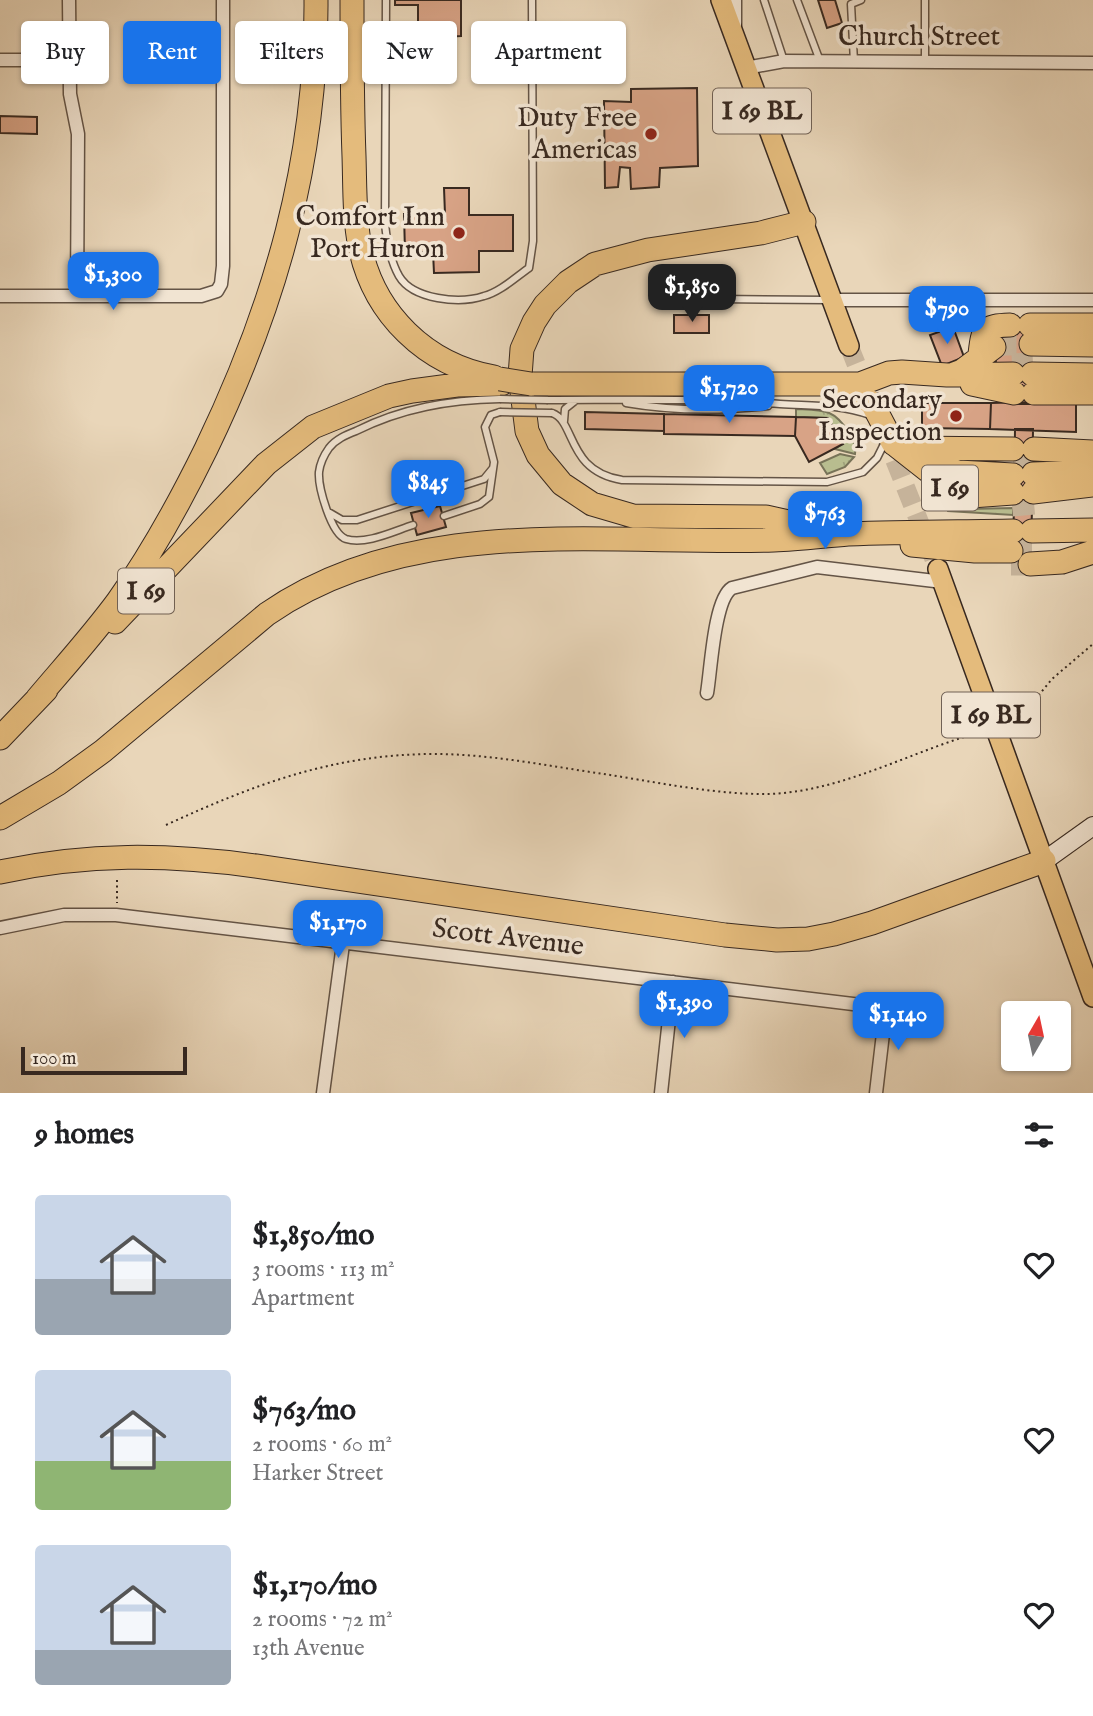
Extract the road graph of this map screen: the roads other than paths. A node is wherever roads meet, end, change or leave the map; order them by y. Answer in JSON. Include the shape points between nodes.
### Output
{"nodes":[{"id":1,"x":69,"y":0,"type":"edge"},
{"id":2,"x":223,"y":0,"type":"edge"},
{"id":3,"x":316,"y":0,"type":"edge"},
{"id":4,"x":352,"y":0,"type":"edge"},
{"id":5,"x":386,"y":0,"type":"edge"},
{"id":6,"x":532,"y":0,"type":"edge"},
{"id":7,"x":720,"y":0,"type":"edge"},
{"id":8,"x":735,"y":0,"type":"edge"},
{"id":9,"x":764,"y":0,"type":"edge"},
{"id":10,"x":797,"y":0,"type":"edge"},
{"id":11,"x":861,"y":0,"type":"edge"},
{"id":12,"x":925,"y":0,"type":"edge"},
{"id":13,"x":69,"y":21,"type":"edge"},
{"id":14,"x":735,"y":39,"type":"junction"},
{"id":15,"x":0,"y":60,"type":"edge"},
{"id":16,"x":21,"y":60,"type":"edge"},
{"id":17,"x":784,"y":61,"type":"junction"},
{"id":18,"x":820,"y":61,"type":"junction"},
{"id":19,"x":854,"y":62,"type":"junction"},
{"id":20,"x":925,"y":62,"type":"junction"},
{"id":21,"x":1093,"y":63,"type":"edge"},
{"id":22,"x":746,"y":68,"type":"junction"},
{"id":23,"x":70,"y":84,"type":"edge"},
{"id":24,"x":804,"y":222,"type":"junction"},
{"id":25,"x":0,"y":296,"type":"edge"},
{"id":26,"x":77,"y":296,"type":"junction"},
{"id":27,"x":719,"y":299,"type":"dead end"},
{"id":28,"x":831,"y":300,"type":"junction"},
{"id":29,"x":1093,"y":300,"type":"edge"},
{"id":30,"x":1093,"y":326,"type":"edge"},
{"id":31,"x":1093,"y":335,"type":"edge"},
{"id":32,"x":1093,"y":345,"type":"edge"},
{"id":33,"x":849,"y":346,"type":"tunnel mouth"},
{"id":34,"x":1093,"y":355,"type":"edge"},
{"id":35,"x":1001,"y":363,"type":"junction"},
{"id":36,"x":1093,"y":365,"type":"edge"},
{"id":37,"x":1093,"y":375,"type":"edge"},
{"id":38,"x":830,"y":384,"type":"junction"},
{"id":39,"x":1093,"y":384,"type":"edge"},
{"id":40,"x":500,"y":387,"type":"junction"},
{"id":41,"x":542,"y":389,"type":"junction"},
{"id":42,"x":1093,"y":393,"type":"edge"},
{"id":43,"x":579,"y":400,"type":"junction"},
{"id":44,"x":564,"y":426,"type":"junction"},
{"id":45,"x":895,"y":441,"type":"junction"},
{"id":46,"x":1093,"y":452,"type":"edge"},
{"id":47,"x":1093,"y":462,"type":"edge"},
{"id":48,"x":494,"y":468,"type":"junction"},
{"id":49,"x":1093,"y":472,"type":"edge"},
{"id":50,"x":1093,"y":485,"type":"edge"},
{"id":51,"x":1093,"y":496,"type":"edge"},
{"id":52,"x":1023,"y":509,"type":"junction"},
{"id":53,"x":329,"y":512,"type":"junction"},
{"id":54,"x":444,"y":516,"type":"dead end"},
{"id":55,"x":1093,"y":519,"type":"edge"},
{"id":56,"x":413,"y":525,"type":"dead end"},
{"id":57,"x":1093,"y":530,"type":"edge"},
{"id":58,"x":882,"y":538,"type":"junction"},
{"id":59,"x":1093,"y":540,"type":"edge"},
{"id":60,"x":1093,"y":550,"type":"edge"},
{"id":61,"x":941,"y":576,"type":"joint"},
{"id":62,"x":707,"y":693,"type":"dead end"},
{"id":63,"x":37,"y":699,"type":"junction"},
{"id":64,"x":0,"y":738,"type":"edge"},
{"id":65,"x":0,"y":818,"type":"edge"},
{"id":66,"x":1093,"y":826,"type":"edge"},
{"id":67,"x":1044,"y":861,"type":"junction"},
{"id":68,"x":0,"y":872,"type":"edge"},
{"id":69,"x":0,"y":928,"type":"edge"},
{"id":70,"x":343,"y":944,"type":"junction"},
{"id":71,"x":673,"y":982,"type":"junction"},
{"id":72,"x":1093,"y":997,"type":"edge"},
{"id":73,"x":323,"y":1093,"type":"edge"},
{"id":74,"x":661,"y":1093,"type":"edge"},
{"id":75,"x":876,"y":1093,"type":"edge"}],
"edges":[{"from":1,"to":13,"type":"street"},
{"from":2,"to":26,"type":"street","via":[[221,284],[217,292],[201,296]]},
{"from":3,"to":63,"type":"highway","via":[[314,84],[297,190],[256,338],[167,523],[118,600]]},
{"from":4,"to":40,"type":"highway","via":[[357,223],[360,249],[375,289],[398,324],[423,348]]},
{"from":5,"to":6,"type":"lane","via":[[385,224],[389,253],[401,279],[446,301],[484,296],[530,268]]},
{"from":7,"to":14,"type":"main road","number":"I 69 BL"},
{"from":8,"to":14,"type":"street"},
{"from":9,"to":17,"type":"lane"},
{"from":10,"to":18,"type":"lane"},
{"from":11,"to":19,"type":"lane","via":[[850,4]]},
{"from":12,"to":20,"type":"lane"},
{"from":14,"to":22,"type":"main road","number":"I 69 BL"},
{"from":15,"to":16,"type":"street"},
{"from":17,"to":18,"type":"street","name":"Church Street"},
{"from":17,"to":22,"type":"street","name":"Church Street"},
{"from":18,"to":19,"type":"street","name":"Church Street"},
{"from":19,"to":20,"type":"street","name":"Church Street"},
{"from":20,"to":21,"type":"street","name":"Church Street"},
{"from":22,"to":24,"type":"main road","number":"I 69 BL"},
{"from":23,"to":26,"type":"street","via":[[78,134]]},
{"from":24,"to":28,"type":"main road","number":"I 69 BL"},
{"from":24,"to":58,"type":"highway","via":[[616,257],[568,282],[545,305],[522,349],[520,376],[527,431],[544,465],[562,484],[606,509],[646,517],[766,517]]},
{"from":25,"to":26,"type":"street"},
{"from":27,"to":28,"type":"lane"},
{"from":28,"to":29,"type":"street"},
{"from":28,"to":33,"type":"main road","number":"I 69 BL"},
{"from":30,"to":35,"type":"highway","number":"I 69"},
{"from":31,"to":35,"type":"highway","number":"I 69"},
{"from":32,"to":35,"type":"highway","number":"I 69"},
{"from":34,"to":35,"type":"highway","number":"I 69"},
{"from":35,"to":36,"type":"highway","number":"I 69"},
{"from":35,"to":37,"type":"highway","number":"I 69"},
{"from":35,"to":38,"type":"highway","number":"I 69","via":[[895,373],[867,383]]},
{"from":35,"to":39,"type":"highway","number":"I 69"},
{"from":35,"to":42,"type":"highway","number":"I 69"},
{"from":38,"to":41,"type":"highway","number":"I 69"},
{"from":38,"to":45,"type":"highway","number":"I 69","via":[[865,398]]},
{"from":40,"to":41,"type":"highway","number":"I 69","bridge":true},
{"from":40,"to":53,"type":"lane","via":[[414,408],[338,440],[325,454],[319,471]]},
{"from":40,"to":63,"type":"highway","number":"I 69","via":[[457,385],[412,391],[323,422],[251,479],[156,582]]},
{"from":41,"to":43,"type":"lane"},
{"from":43,"to":44,"type":"lane","via":[[565,409]]},
{"from":43,"to":45,"type":"lane","via":[[653,408],[841,407],[871,415]]},
{"from":44,"to":45,"type":"lane","via":[[586,463],[622,480],[827,482],[868,468],[884,446]]},
{"from":44,"to":48,"type":"lane","bridge":true,"via":[[558,415],[551,413],[500,412],[488,418],[485,427]]},
{"from":45,"to":52,"type":"highway","number":"I 69"},
{"from":45,"to":52,"type":"highway","number":"I 69","via":[[954,491]]},
{"from":46,"to":52,"type":"highway","number":"I 69"},
{"from":47,"to":52,"type":"highway","number":"I 69"},
{"from":48,"to":53,"type":"lane","via":[[484,478],[357,520],[341,520]]},
{"from":48,"to":54,"type":"lane","via":[[485,501]]},
{"from":49,"to":52,"type":"highway","number":"I 69"},
{"from":50,"to":52,"type":"highway","number":"I 69"},
{"from":51,"to":52,"type":"highway","number":"I 69"},
{"from":52,"to":55,"type":"highway"},
{"from":52,"to":57,"type":"highway","number":"I 69"},
{"from":52,"to":58,"type":"highway","number":"I 69"},
{"from":52,"to":58,"type":"highway","via":[[947,558]]},
{"from":52,"to":59,"type":"highway"},
{"from":52,"to":60,"type":"highway"},
{"from":53,"to":56,"type":"lane","via":[[336,533],[353,540]]},
{"from":58,"to":65,"type":"highway","number":"I 69","via":[[486,542],[376,562],[284,602],[103,751]]},
{"from":61,"to":62,"type":"street","via":[[817,568],[737,586],[724,594],[719,608]]},
{"from":61,"to":67,"type":"main road","number":"I 69 BL"},
{"from":63,"to":64,"type":"highway","number":"I 69"},
{"from":66,"to":67,"type":"street"},
{"from":67,"to":68,"type":"highway","via":[[858,927],[808,939],[777,940],[195,859],[103,857]]},
{"from":67,"to":72,"type":"main road","number":"I 69 BL"},
{"from":69,"to":70,"type":"street","name":"Scott Avenue","via":[[64,915],[116,915]]},
{"from":70,"to":71,"type":"street","name":"Scott Avenue"},
{"from":70,"to":73,"type":"street"},
{"from":71,"to":74,"type":"street"},
{"from":71,"to":75,"type":"street","name":"Scott Avenue","via":[[886,1008]]}]}
